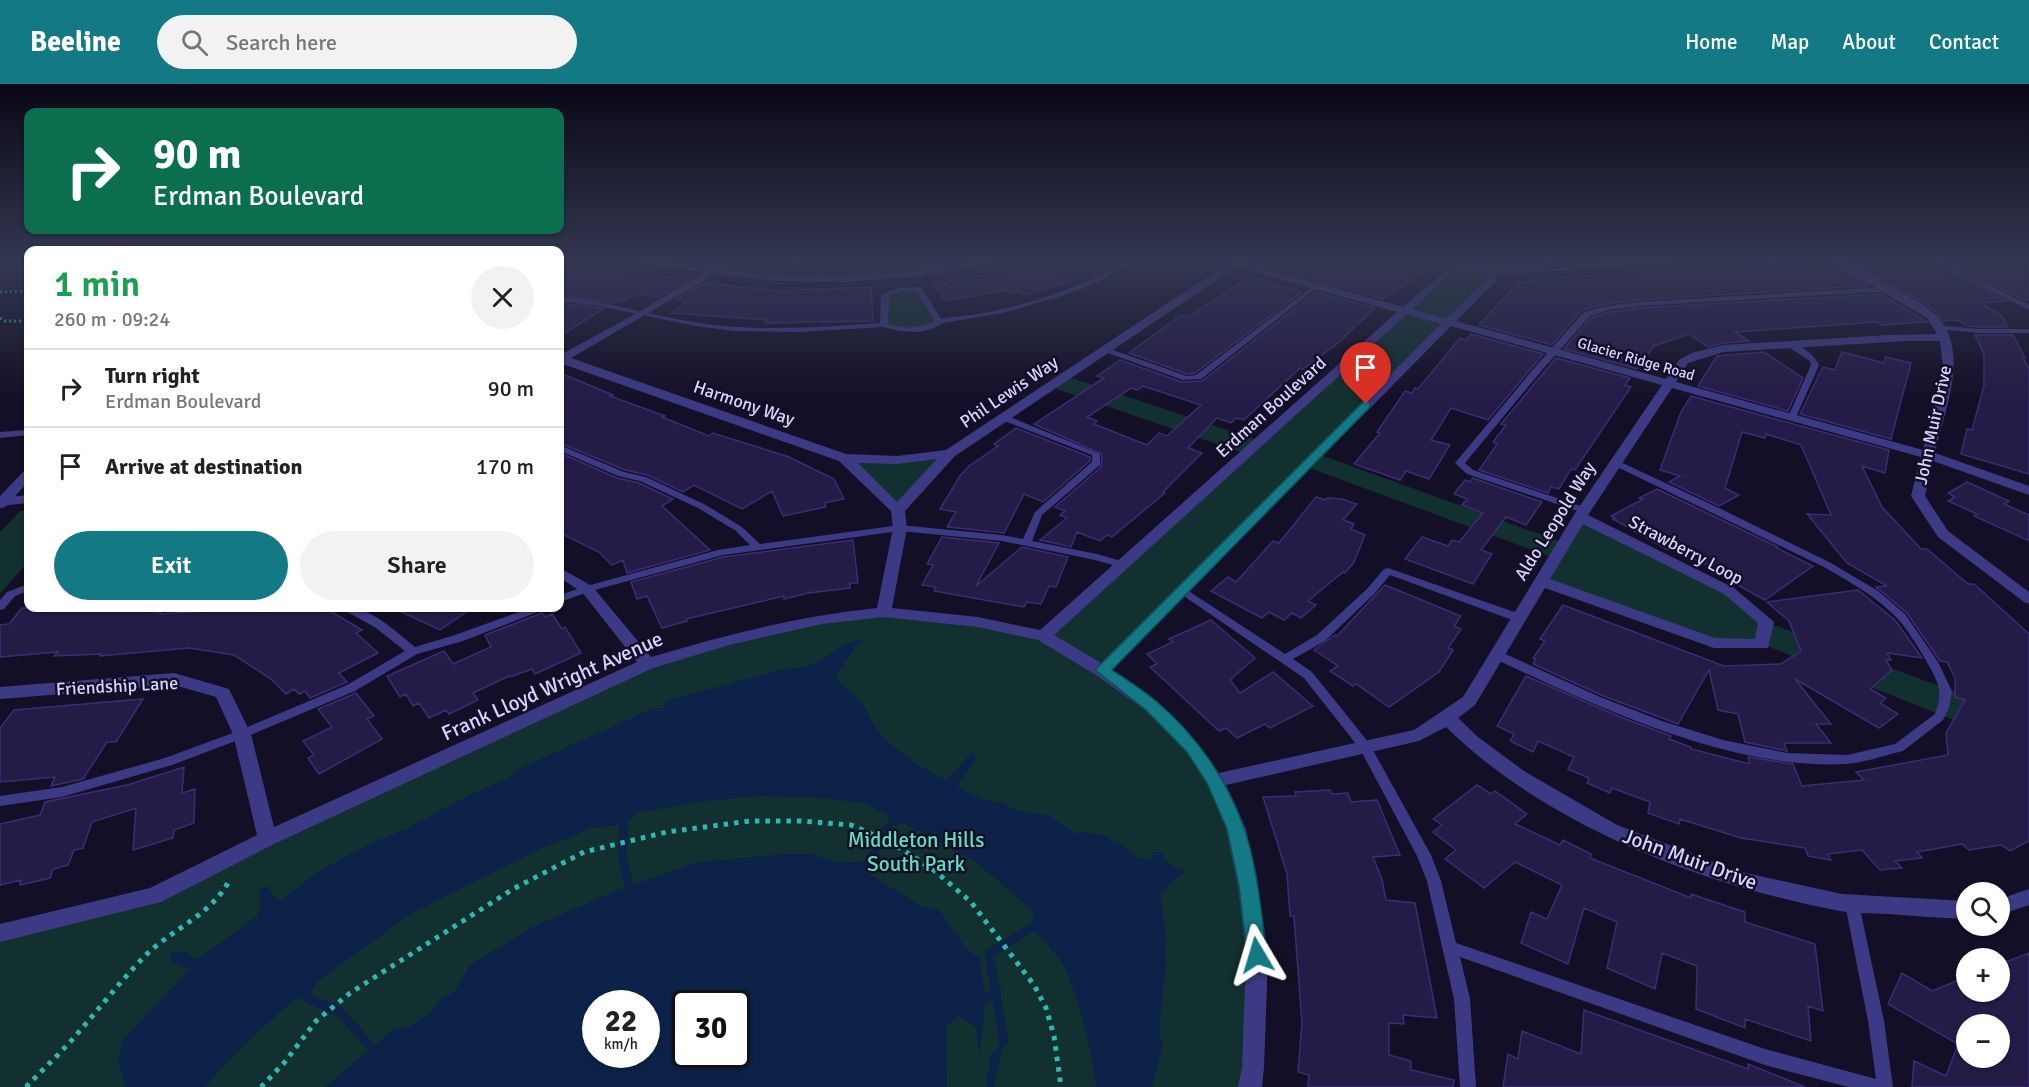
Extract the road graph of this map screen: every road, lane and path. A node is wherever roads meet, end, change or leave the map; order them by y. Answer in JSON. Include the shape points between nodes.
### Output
{"nodes":[{"id":1,"x":615,"y":308,"type":"edge"},
{"id":2,"x":653,"y":308,"type":"edge"},
{"id":3,"x":885,"y":308,"type":"edge"},
{"id":4,"x":930,"y":308,"type":"edge"},
{"id":5,"x":1013,"y":308,"type":"edge"},
{"id":6,"x":1167,"y":308,"type":"edge"},
{"id":7,"x":1288,"y":308,"type":"edge"},
{"id":8,"x":1393,"y":308,"type":"edge"},
{"id":9,"x":1407,"y":308,"type":"edge"},
{"id":10,"x":1463,"y":308,"type":"edge"},
{"id":11,"x":1610,"y":308,"type":"edge"},
{"id":12,"x":1918,"y":308,"type":"edge"},
{"id":13,"x":1404,"y":311,"type":"junction"},
{"id":14,"x":643,"y":314,"type":"junction"},
{"id":15,"x":0,"y":318,"type":"edge"},
{"id":16,"x":24,"y":321,"type":"edge"},
{"id":17,"x":939,"y":321,"type":"junction"},
{"id":18,"x":1449,"y":322,"type":"junction"},
{"id":19,"x":884,"y":326,"type":"junction"},
{"id":20,"x":2029,"y":331,"type":"edge"},
{"id":21,"x":1942,"y":333,"type":"junction"},
{"id":22,"x":1790,"y":344,"type":"junction"},
{"id":23,"x":1104,"y":350,"type":"junction"},
{"id":24,"x":1555,"y":352,"type":"junction"},
{"id":25,"x":564,"y":357,"type":"edge"},
{"id":26,"x":564,"y":360,"type":"edge"},
{"id":27,"x":1668,"y":383,"type":"junction"},
{"id":28,"x":1792,"y":417,"type":"junction"},
{"id":29,"x":1005,"y":418,"type":"junction"},
{"id":30,"x":24,"y":434,"type":"edge"},
{"id":31,"x":0,"y":435,"type":"edge"},
{"id":32,"x":564,"y":450,"type":"edge"},
{"id":33,"x":950,"y":453,"type":"junction"},
{"id":34,"x":1928,"y":455,"type":"junction"},
{"id":35,"x":844,"y":458,"type":"junction"},
{"id":36,"x":1614,"y":462,"type":"junction"},
{"id":37,"x":24,"y":479,"type":"edge"},
{"id":38,"x":2029,"y":491,"type":"edge"},
{"id":39,"x":24,"y":500,"type":"edge"},
{"id":40,"x":1,"y":503,"type":"edge"},
{"id":41,"x":898,"y":510,"type":"junction"},
{"id":42,"x":1582,"y":513,"type":"junction"},
{"id":43,"x":900,"y":528,"type":"junction"},
{"id":44,"x":1026,"y":543,"type":"junction"},
{"id":45,"x":757,"y":547,"type":"junction"},
{"id":46,"x":1124,"y":565,"type":"junction"},
{"id":47,"x":564,"y":575,"type":"edge"},
{"id":48,"x":1540,"y":581,"type":"junction"},
{"id":49,"x":24,"y":589,"type":"edge"},
{"id":50,"x":587,"y":589,"type":"junction"},
{"id":51,"x":1180,"y":590,"type":"junction"},
{"id":52,"x":564,"y":598,"type":"edge"},
{"id":53,"x":2029,"y":599,"type":"edge"},
{"id":54,"x":0,"y":607,"type":"edge"},
{"id":55,"x":356,"y":612,"type":"edge"},
{"id":56,"x":528,"y":612,"type":"edge"},
{"id":57,"x":884,"y":612,"type":"junction"},
{"id":58,"x":1519,"y":618,"type":"junction"},
{"id":59,"x":1042,"y":636,"type":"junction"},
{"id":60,"x":413,"y":651,"type":"junction"},
{"id":61,"x":1497,"y":655,"type":"junction"},
{"id":62,"x":1285,"y":659,"type":"junction"},
{"id":63,"x":647,"y":664,"type":"junction"},
{"id":64,"x":1102,"y":670,"type":"junction"},
{"id":65,"x":0,"y":693,"type":"edge"},
{"id":66,"x":1447,"y":718,"type":"junction"},
{"id":67,"x":242,"y":734,"type":"junction"},
{"id":68,"x":1365,"y":746,"type":"junction"},
{"id":69,"x":1215,"y":781,"type":"junction"},
{"id":70,"x":0,"y":801,"type":"edge"},
{"id":71,"x":267,"y":839,"type":"junction"},
{"id":72,"x":225,"y":861,"type":"junction"},
{"id":73,"x":2029,"y":897,"type":"edge"},
{"id":74,"x":1852,"y":904,"type":"junction"},
{"id":75,"x":2010,"y":904,"type":"edge"},
{"id":76,"x":1956,"y":909,"type":"edge"},
{"id":77,"x":0,"y":933,"type":"edge"},
{"id":78,"x":1451,"y":948,"type":"junction"},
{"id":79,"x":26,"y":1087,"type":"edge"},
{"id":80,"x":261,"y":1087,"type":"edge"},
{"id":81,"x":1060,"y":1087,"type":"edge"},
{"id":82,"x":1250,"y":1087,"type":"edge"},
{"id":83,"x":1468,"y":1087,"type":"edge"},
{"id":84,"x":1877,"y":1087,"type":"edge"},
{"id":85,"x":1885,"y":1087,"type":"edge"}],
"edges":[{"from":1,"to":14,"type":"lane"},
{"from":2,"to":14,"type":"street"},
{"from":3,"to":19,"type":"lane"},
{"from":4,"to":17,"type":"lane"},
{"from":5,"to":17,"type":"lane"},
{"from":6,"to":23,"type":"street","name":"Phil Lewis Way"},
{"from":7,"to":23,"type":"lane","via":[[1198,377],[1186,378]]},
{"from":8,"to":13,"type":"street","name":"Glacier Ridge Road"},
{"from":9,"to":13,"type":"street","name":"Erdman Boulevard"},
{"from":10,"to":18,"type":"street"},
{"from":11,"to":24,"type":"lane","via":[[1587,314]]},
{"from":12,"to":21,"type":"street","via":[[1931,316]]},
{"from":13,"to":18,"type":"street","name":"Glacier Ridge Road"},
{"from":13,"to":46,"type":"street","name":"Erdman Boulevard"},
{"from":14,"to":19,"type":"lane","via":[[712,327],[781,331]]},
{"from":14,"to":25,"type":"street"},
{"from":15,"to":16,"type":"path"},
{"from":17,"to":19,"type":"lane","via":[[914,330]]},
{"from":18,"to":24,"type":"street","name":"Glacier Ridge Road"},
{"from":18,"to":51,"type":"street"},
{"from":20,"to":21,"type":"lane"},
{"from":21,"to":22,"type":"street","name":"Aldo Leopold Way"},
{"from":21,"to":34,"type":"street","name":"John Muir Drive","via":[[1949,366]]},
{"from":22,"to":27,"type":"street","name":"Aldo Leopold Way","via":[[1695,355],[1683,361]]},
{"from":22,"to":28,"type":"lane","via":[[1815,365]]},
{"from":23,"to":29,"type":"street","name":"Phil Lewis Way"},
{"from":24,"to":27,"type":"street","name":"Glacier Ridge Road"},
{"from":24,"to":42,"type":"lane","via":[[1460,463],[1470,472]]},
{"from":26,"to":35,"type":"street","name":"Harmony Way"},
{"from":27,"to":28,"type":"street","name":"Glacier Ridge Road"},
{"from":27,"to":36,"type":"street","name":"Aldo Leopold Way"},
{"from":28,"to":34,"type":"street","name":"Glacier Ridge Road"},
{"from":29,"to":33,"type":"street","name":"Phil Lewis Way"},
{"from":29,"to":44,"type":"lane","via":[[1096,454],[1097,463],[1038,514]]},
{"from":30,"to":31,"type":"lane"},
{"from":32,"to":45,"type":"lane","via":[[701,506],[739,529]]},
{"from":33,"to":35,"type":"street","via":[[884,462]]},
{"from":33,"to":41,"type":"street","name":"Phil Lewis Way"},
{"from":34,"to":38,"type":"street","name":"Glacier Ridge Road"},
{"from":34,"to":53,"type":"street","name":"John Muir Drive","via":[[1918,496],[1943,534]]},
{"from":35,"to":41,"type":"street","name":"Harmony Way","via":[[866,475]]},
{"from":36,"to":42,"type":"street","name":"Aldo Leopold Way"},
{"from":36,"to":61,"type":"lane","via":[[1816,559],[1901,616],[1946,689],[1941,715],[1911,742],[1865,758],[1835,761],[1764,755],[1650,720]]},
{"from":37,"to":40,"type":"street"},
{"from":39,"to":40,"type":"street"},
{"from":41,"to":43,"type":"street"},
{"from":42,"to":48,"type":"street","name":"Aldo Leopold Way"},
{"from":42,"to":48,"type":"street","name":"Strawberry Loop","via":[[1729,591],[1766,622],[1762,644],[1714,643]]},
{"from":43,"to":44,"type":"lane"},
{"from":43,"to":45,"type":"lane"},
{"from":43,"to":57,"type":"street"},
{"from":44,"to":46,"type":"lane"},
{"from":45,"to":50,"type":"lane","via":[[722,552]]},
{"from":46,"to":59,"type":"street","name":"Erdman Boulevard"},
{"from":47,"to":50,"type":"street"},
{"from":48,"to":58,"type":"street","name":"Aldo Leopold Way"},
{"from":49,"to":54,"type":"lane","via":[[11,594]]},
{"from":50,"to":52,"type":"lane"},
{"from":50,"to":63,"type":"street"},
{"from":51,"to":62,"type":"lane"},
{"from":51,"to":64,"type":"street"},
{"from":55,"to":60,"type":"lane"},
{"from":56,"to":60,"type":"lane"},
{"from":57,"to":59,"type":"street","name":"Frank Lloyd Wright Avenue","via":[[978,622]]},
{"from":57,"to":63,"type":"street","name":"Frank Lloyd Wright Avenue","via":[[822,619],[748,635]]},
{"from":58,"to":61,"type":"street","name":"Aldo Leopold Way"},
{"from":58,"to":62,"type":"lane","via":[[1388,571],[1321,638]]},
{"from":59,"to":64,"type":"street","name":"Frank Lloyd Wright Avenue"},
{"from":60,"to":67,"type":"lane","via":[[351,688]]},
{"from":61,"to":66,"type":"street","name":"Aldo Leopold Way","via":[[1469,701]]},
{"from":62,"to":68,"type":"lane","via":[[1308,675]]},
{"from":63,"to":71,"type":"street","name":"Frank Lloyd Wright Avenue"},
{"from":64,"to":69,"type":"street","name":"Frank Lloyd Wright Avenue","via":[[1151,706],[1193,748]]},
{"from":65,"to":67,"type":"street","name":"Friendship Lane","via":[[174,679],[223,693]]},
{"from":66,"to":68,"type":"street","name":"Aldo Leopold Way","via":[[1419,735]]},
{"from":66,"to":74,"type":"street","name":"John Muir Drive","via":[[1518,776],[1610,830],[1735,879]]},
{"from":67,"to":70,"type":"lane","via":[[168,762],[62,792]]},
{"from":67,"to":71,"type":"street","name":"Friendship Lane"},
{"from":68,"to":69,"type":"street","name":"Aldo Leopold Way"},
{"from":68,"to":78,"type":"lane","via":[[1424,855]]},
{"from":69,"to":82,"type":"street","name":"Frank Lloyd Wright Avenue","via":[[1236,829],[1257,955]]},
{"from":71,"to":72,"type":"street","name":"Frank Lloyd Wright Avenue"},
{"from":72,"to":77,"type":"street","name":"Frank Lloyd Wright Avenue","via":[[154,897]]},
{"from":72,"to":79,"type":"path","via":[[232,874],[228,887],[140,958],[75,1037]]},
{"from":73,"to":75,"type":"street"},
{"from":74,"to":76,"type":"street","name":"John Muir Drive"},
{"from":74,"to":85,"type":"lane"},
{"from":78,"to":83,"type":"lane","via":[[1462,999]]},
{"from":78,"to":84,"type":"lane","via":[[1765,1057]]},
{"from":80,"to":81,"type":"path","via":[[316,1021],[350,993],[513,889],[584,852],[667,832],[750,821],[801,821],[851,825],[892,843],[971,902],[1034,985],[1046,1008]]}]}
